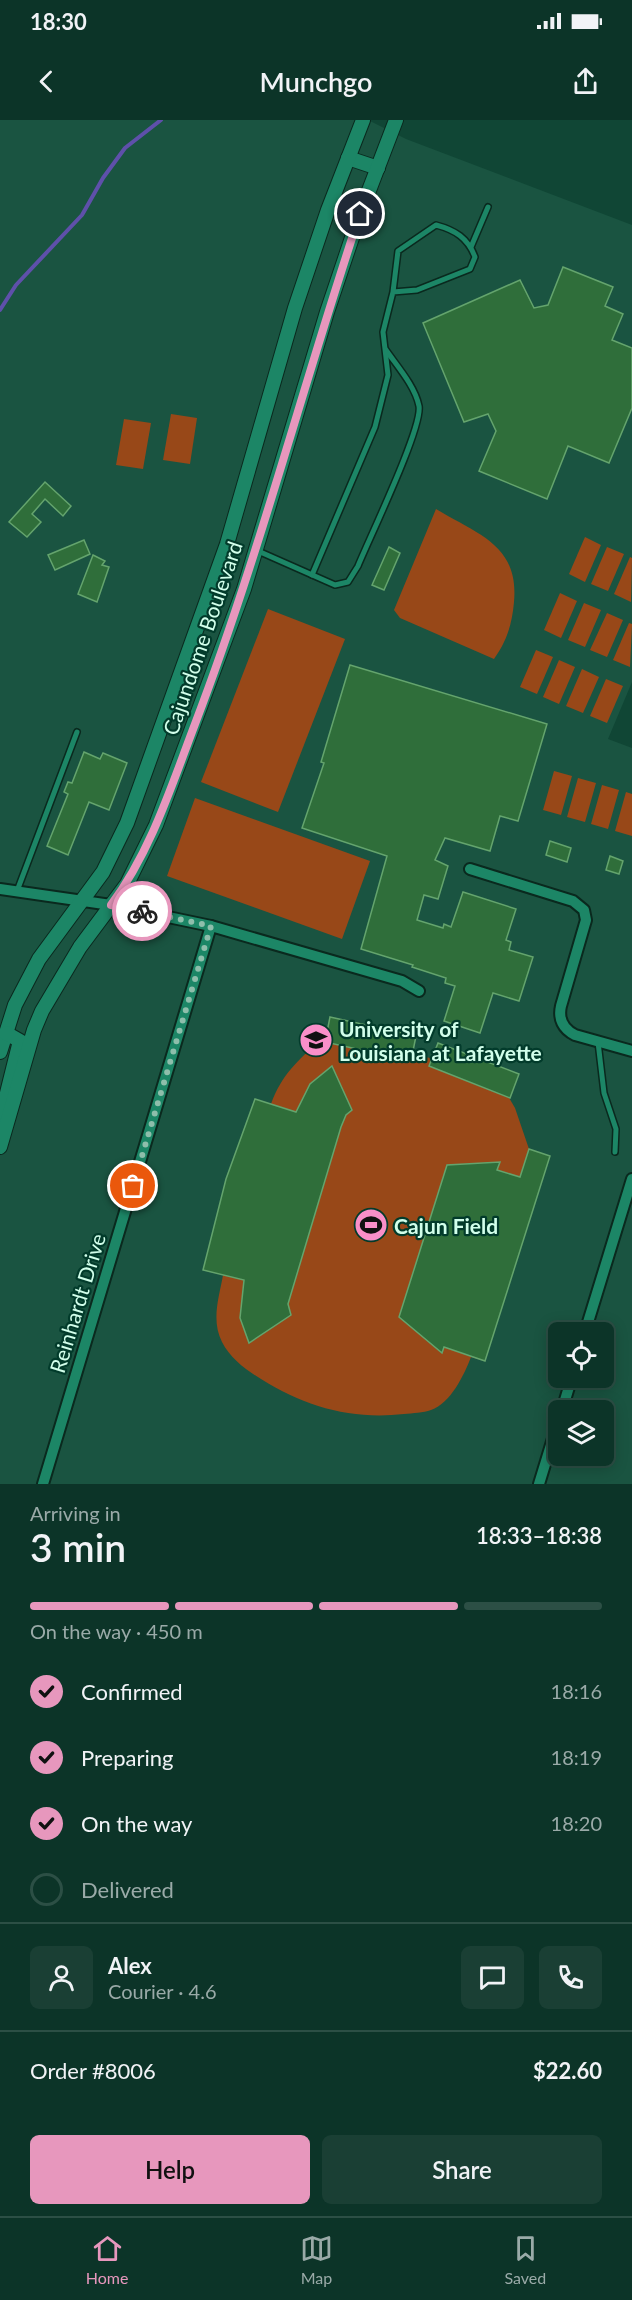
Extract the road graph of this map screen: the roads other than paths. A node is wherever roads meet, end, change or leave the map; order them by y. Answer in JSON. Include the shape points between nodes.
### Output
{"nodes":[{"id":1,"x":363,"y":120,"type":"edge"},
{"id":2,"x":396,"y":120,"type":"edge"},
{"id":3,"x":348,"y":158,"type":"junction"},
{"id":4,"x":378,"y":168,"type":"junction"},
{"id":5,"x":488,"y":207,"type":"dead end"},
{"id":6,"x":471,"y":247,"type":"junction"},
{"id":7,"x":393,"y":292,"type":"junction"},
{"id":8,"x":385,"y":348,"type":"junction"},
{"id":9,"x":256,"y":550,"type":"junction"},
{"id":10,"x":312,"y":575,"type":"junction"},
{"id":11,"x":77,"y":732,"type":"dead end"},
{"id":12,"x":470,"y":869,"type":"dead end"},
{"id":13,"x":0,"y":889,"type":"edge"},
{"id":14,"x":17,"y":891,"type":"junction"},
{"id":15,"x":81,"y":901,"type":"junction"},
{"id":16,"x":111,"y":905,"type":"junction"},
{"id":17,"x":211,"y":926,"type":"junction"},
{"id":18,"x":419,"y":991,"type":"dead end"},
{"id":19,"x":3,"y":1032,"type":"edge"},
{"id":20,"x":598,"y":1042,"type":"junction"},
{"id":21,"x":632,"y":1051,"type":"edge"},
{"id":22,"x":0,"y":1052,"type":"edge"},
{"id":23,"x":0,"y":1124,"type":"edge"},
{"id":24,"x":0,"y":1147,"type":"edge"},
{"id":25,"x":615,"y":1152,"type":"dead end"},
{"id":26,"x":632,"y":1179,"type":"edge"},
{"id":27,"x":588,"y":1322,"type":"edge"},
{"id":28,"x":548,"y":1455,"type":"edge"},
{"id":29,"x":43,"y":1484,"type":"edge"},
{"id":30,"x":539,"y":1484,"type":"edge"}],
"edges":[{"from":1,"to":3,"type":"street","name":"Cajundome Boulevard"},
{"from":2,"to":4,"type":"street","name":"Cajundome Boulevard"},
{"from":3,"to":4,"type":"street"},
{"from":3,"to":15,"type":"street","name":"Cajundome Boulevard","via":[[295,308],[211,593],[127,823],[103,872]]},
{"from":4,"to":9,"type":"street","name":"Cajundome Boulevard","via":[[327,312]]},
{"from":5,"to":6,"type":"lane"},
{"from":6,"to":7,"type":"lane","via":[[475,257],[470,268],[417,290]]},
{"from":6,"to":7,"type":"lane","via":[[461,235],[436,225],[398,251]]},
{"from":7,"to":8,"type":"lane","via":[[383,332]]},
{"from":8,"to":10,"type":"lane","via":[[388,375],[375,428]]},
{"from":8,"to":10,"type":"lane","via":[[419,405],[411,442],[348,582],[335,585]]},
{"from":9,"to":10,"type":"lane"},
{"from":9,"to":16,"type":"street","name":"Cajundome Boulevard","via":[[207,694],[156,825],[138,865]]},
{"from":11,"to":14,"type":"lane"},
{"from":12,"to":20,"type":"street","via":[[573,901],[584,910],[586,920],[559,1015],[571,1033]]},
{"from":13,"to":14,"type":"street"},
{"from":14,"to":15,"type":"street"},
{"from":15,"to":16,"type":"street"},
{"from":15,"to":19,"type":"street","name":"Cajundome Boulevard","via":[[39,959]]},
{"from":16,"to":17,"type":"street"},
{"from":16,"to":24,"type":"street","name":"Cajundome Boulevard","via":[[80,947],[42,1011]]},
{"from":17,"to":18,"type":"street","via":[[402,981]]},
{"from":17,"to":29,"type":"street","name":"Reinhardt Drive"},
{"from":19,"to":22,"type":"street","name":"Cajundome Boulevard"},
{"from":19,"to":23,"type":"street","via":[[20,1041]]},
{"from":20,"to":21,"type":"street"},
{"from":20,"to":25,"type":"lane","via":[[604,1093],[616,1129]]},
{"from":26,"to":27,"type":"street"},
{"from":28,"to":30,"type":"street"}]}
